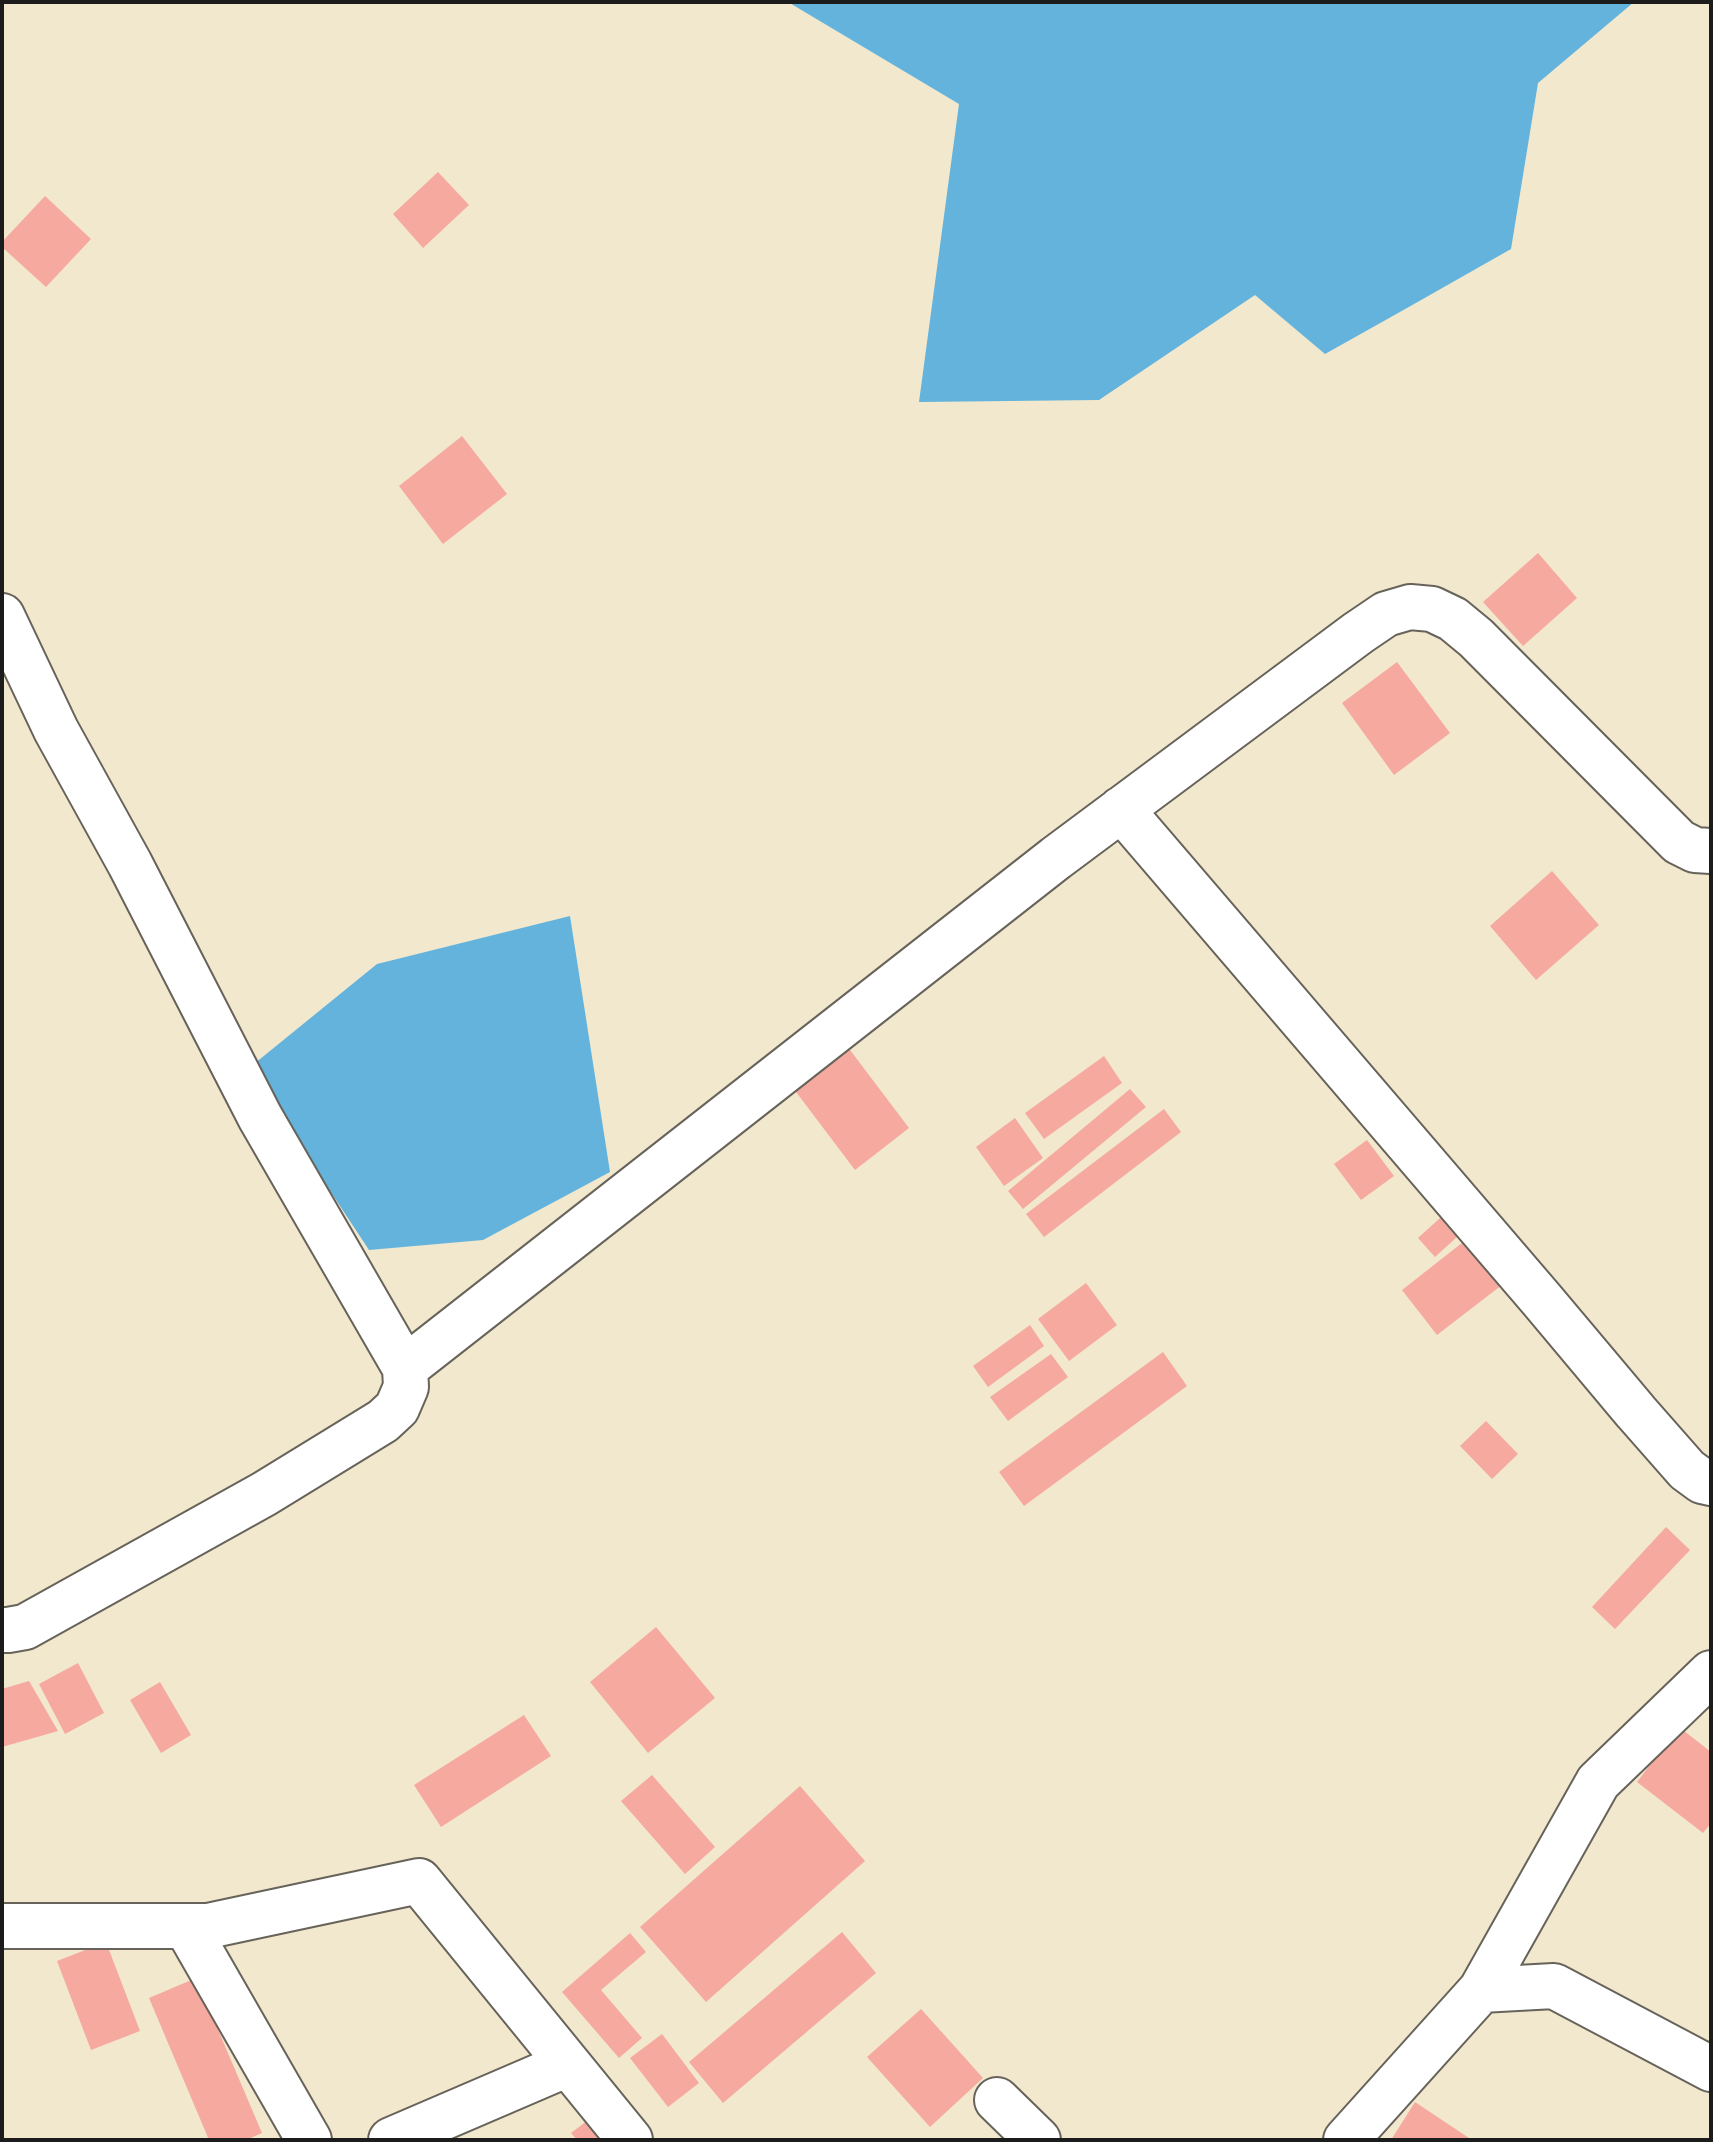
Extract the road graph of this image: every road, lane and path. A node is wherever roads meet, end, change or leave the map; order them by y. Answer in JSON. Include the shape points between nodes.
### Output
{"nodes":[{"id":1,"x":3,"y":621,"type":"edge"},
{"id":2,"x":1121,"y":809,"type":"junction"},
{"id":3,"x":1711,"y":851,"type":"edge"},
{"id":4,"x":405,"y":1368,"type":"junction"},
{"id":5,"x":1711,"y":1483,"type":"edge"},
{"id":6,"x":10,"y":1634,"type":"edge"},
{"id":7,"x":1711,"y":1673,"type":"edge"},
{"id":8,"x":2,"y":1926,"type":"edge"},
{"id":9,"x":186,"y":1926,"type":"junction"},
{"id":10,"x":1481,"y":1990,"type":"junction"},
{"id":11,"x":568,"y":2064,"type":"junction"},
{"id":12,"x":1711,"y":2069,"type":"edge"},
{"id":13,"x":997,"y":2100,"type":"dead end"},
{"id":14,"x":309,"y":2140,"type":"edge"},
{"id":15,"x":391,"y":2140,"type":"edge"},
{"id":16,"x":630,"y":2140,"type":"edge"},
{"id":17,"x":1038,"y":2140,"type":"edge"},
{"id":18,"x":1346,"y":2140,"type":"edge"}],
"edges":[{"from":1,"to":4,"type":"street","via":[[260,1117]]},
{"from":2,"to":3,"type":"street","via":[[1358,633],[1386,614],[1410,607],[1453,619],[1679,842]]},
{"from":2,"to":4,"type":"street"},
{"from":2,"to":5,"type":"street","via":[[1636,1412],[1687,1470]]},
{"from":4,"to":6,"type":"street","via":[[406,1387],[397,1408],[383,1421],[264,1494]]},
{"from":7,"to":10,"type":"street","via":[[1598,1782]]},
{"from":8,"to":9,"type":"street"},
{"from":9,"to":11,"type":"street","via":[[208,1926],[419,1881]]},
{"from":9,"to":14,"type":"street"},
{"from":10,"to":12,"type":"street","via":[[1554,1986]]},
{"from":10,"to":18,"type":"street"},
{"from":11,"to":15,"type":"street"},
{"from":11,"to":16,"type":"street"},
{"from":13,"to":17,"type":"street"}]}
